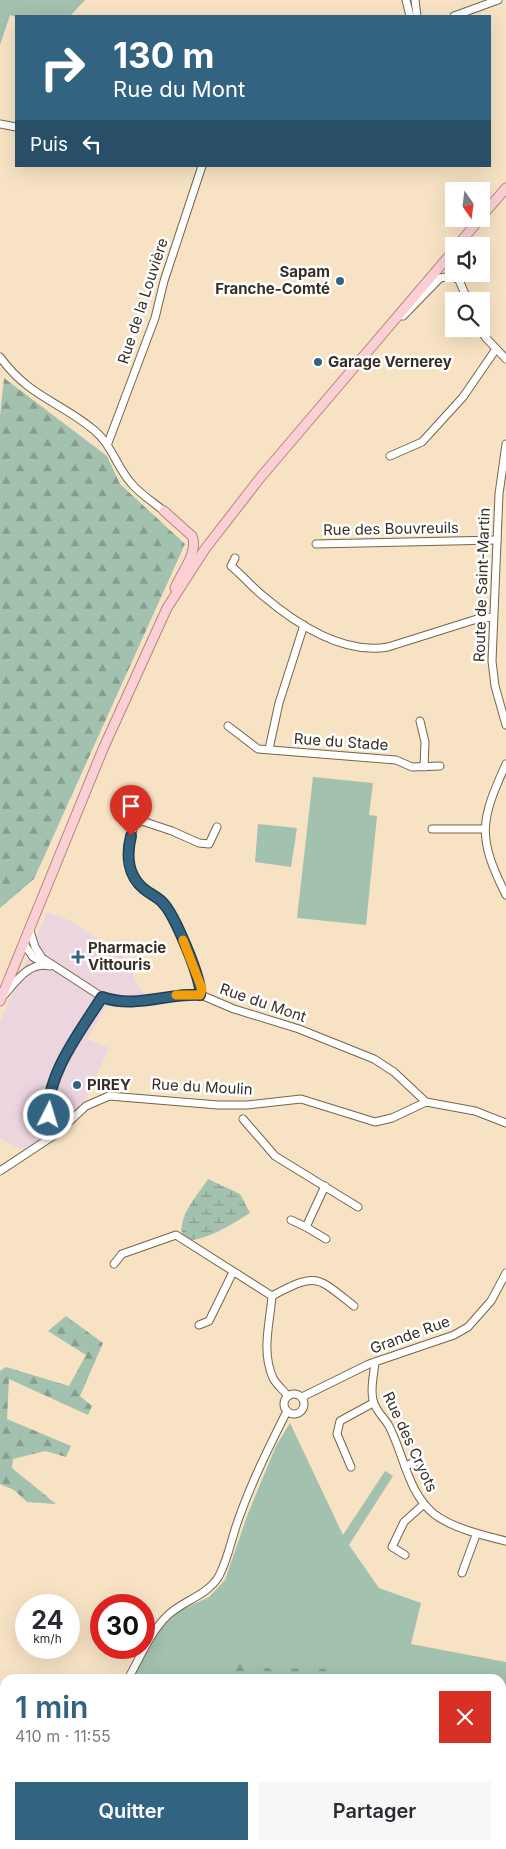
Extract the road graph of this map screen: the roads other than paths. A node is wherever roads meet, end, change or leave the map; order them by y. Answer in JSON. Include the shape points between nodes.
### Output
{"nodes":[{"id":1,"x":406,"y":0,"type":"edge"},
{"id":2,"x":415,"y":0,"type":"edge"},
{"id":3,"x":498,"y":0,"type":"edge"},
{"id":4,"x":410,"y":15,"type":"edge"},
{"id":5,"x":417,"y":15,"type":"edge"},
{"id":6,"x":457,"y":15,"type":"edge"},
{"id":7,"x":0,"y":124,"type":"edge"},
{"id":8,"x":15,"y":127,"type":"edge"},
{"id":9,"x":202,"y":167,"type":"edge"},
{"id":10,"x":506,"y":188,"type":"edge"},
{"id":11,"x":490,"y":207,"type":"edge"},
{"id":12,"x":445,"y":261,"type":"edge"},
{"id":13,"x":464,"y":292,"type":"edge"},
{"id":14,"x":486,"y":337,"type":"edge"},
{"id":15,"x":496,"y":349,"type":"junction"},
{"id":16,"x":367,"y":352,"type":"junction"},
{"id":17,"x":0,"y":357,"type":"edge"},
{"id":18,"x":506,"y":359,"type":"edge"},
{"id":19,"x":108,"y":444,"type":"junction"},
{"id":20,"x":506,"y":444,"type":"edge"},
{"id":21,"x":390,"y":456,"type":"dead end"},
{"id":22,"x":164,"y":511,"type":"joint"},
{"id":23,"x":497,"y":540,"type":"junction"},
{"id":24,"x":316,"y":544,"type":"dead end"},
{"id":25,"x":235,"y":558,"type":"dead end"},
{"id":26,"x":167,"y":608,"type":"junction"},
{"id":27,"x":493,"y":617,"type":"junction"},
{"id":28,"x":304,"y":625,"type":"junction"},
{"id":29,"x":420,"y":722,"type":"dead end"},
{"id":30,"x":506,"y":725,"type":"edge"},
{"id":31,"x":228,"y":726,"type":"dead end"},
{"id":32,"x":269,"y":749,"type":"junction"},
{"id":33,"x":506,"y":764,"type":"edge"},
{"id":34,"x":440,"y":766,"type":"dead end"},
{"id":35,"x":424,"y":767,"type":"junction"},
{"id":36,"x":217,"y":827,"type":"dead end"},
{"id":37,"x":432,"y":829,"type":"dead end"},
{"id":38,"x":484,"y":830,"type":"junction"},
{"id":39,"x":506,"y":895,"type":"edge"},
{"id":40,"x":30,"y":931,"type":"junction"},
{"id":41,"x":24,"y":944,"type":"junction"},
{"id":42,"x":50,"y":966,"type":"junction"},
{"id":43,"x":200,"y":995,"type":"junction"},
{"id":44,"x":102,"y":997,"type":"junction"},
{"id":45,"x":1,"y":999,"type":"edge"},
{"id":46,"x":426,"y":1102,"type":"junction"},
{"id":47,"x":243,"y":1119,"type":"dead end"},
{"id":48,"x":506,"y":1123,"type":"edge"},
{"id":49,"x":56,"y":1134,"type":"junction"},
{"id":50,"x":0,"y":1171,"type":"edge"},
{"id":51,"x":325,"y":1186,"type":"junction"},
{"id":52,"x":358,"y":1206,"type":"dead end"},
{"id":53,"x":291,"y":1220,"type":"dead end"},
{"id":54,"x":306,"y":1227,"type":"junction"},
{"id":55,"x":326,"y":1239,"type":"dead end"},
{"id":56,"x":114,"y":1264,"type":"dead end"},
{"id":57,"x":233,"y":1272,"type":"junction"},
{"id":58,"x":506,"y":1272,"type":"edge"},
{"id":59,"x":272,"y":1296,"type":"junction"},
{"id":60,"x":354,"y":1306,"type":"dead end"},
{"id":61,"x":199,"y":1325,"type":"dead end"},
{"id":62,"x":375,"y":1362,"type":"junction"},
{"id":63,"x":288,"y":1396,"type":"junction"},
{"id":64,"x":302,"y":1398,"type":"junction"},
{"id":65,"x":374,"y":1402,"type":"junction"},
{"id":66,"x":287,"y":1411,"type":"junction"},
{"id":67,"x":418,"y":1461,"type":"dead end"},
{"id":68,"x":405,"y":1466,"type":"junction"},
{"id":69,"x":352,"y":1467,"type":"dead end"},
{"id":70,"x":424,"y":1504,"type":"junction"},
{"id":71,"x":476,"y":1535,"type":"junction"},
{"id":72,"x":506,"y":1541,"type":"edge"},
{"id":73,"x":405,"y":1555,"type":"dead end"},
{"id":74,"x":462,"y":1573,"type":"dead end"},
{"id":75,"x":131,"y":1674,"type":"edge"}],
"edges":[{"from":1,"to":4,"type":"street"},
{"from":2,"to":5,"type":"street"},
{"from":3,"to":6,"type":"street"},
{"from":7,"to":8,"type":"street"},
{"from":9,"to":19,"type":"street","name":"Rue de la Louvière","via":[[155,318]]},
{"from":10,"to":11,"type":"main road"},
{"from":12,"to":16,"type":"main road"},
{"from":13,"to":16,"type":"street","via":[[461,283],[452,276],[440,278]]},
{"from":14,"to":15,"type":"street"},
{"from":15,"to":18,"type":"street"},
{"from":15,"to":21,"type":"street","via":[[463,396],[422,442]]},
{"from":16,"to":26,"type":"main road","via":[[260,478],[205,549]]},
{"from":17,"to":19,"type":"street","via":[[34,393],[93,429]]},
{"from":19,"to":22,"type":"street","via":[[131,483]]},
{"from":20,"to":23,"type":"street","name":"Route de Saint-Martin"},
{"from":22,"to":26,"type":"main road","via":[[195,542]]},
{"from":23,"to":24,"type":"street","name":"Rue des Bouvreuils"},
{"from":23,"to":27,"type":"street","name":"Route de Saint-Martin"},
{"from":25,"to":28,"type":"street","via":[[231,566],[261,594]]},
{"from":26,"to":40,"type":"main road","via":[[103,749]]},
{"from":27,"to":28,"type":"street","via":[[376,649],[341,644]]},
{"from":27,"to":30,"type":"street","name":"Route de Saint-Martin","via":[[493,672]]},
{"from":28,"to":32,"type":"street","via":[[279,703]]},
{"from":29,"to":35,"type":"street","via":[[425,742]]},
{"from":31,"to":32,"type":"street","name":"Rue du Stade","via":[[258,749]]},
{"from":32,"to":35,"type":"street","name":"Rue du Stade","via":[[396,760]]},
{"from":33,"to":38,"type":"street","via":[[488,804]]},
{"from":34,"to":35,"type":"street","name":"Rue du Stade"},
{"from":36,"to":43,"type":"street","via":[[209,844],[142,821],[134,825],[128,848],[129,865],[135,880],[163,903],[171,915],[193,964],[202,989]]},
{"from":37,"to":38,"type":"street"},
{"from":38,"to":39,"type":"street","via":[[489,855]]},
{"from":40,"to":41,"type":"main road"},
{"from":40,"to":42,"type":"street","via":[[38,954]]},
{"from":41,"to":42,"type":"street","via":[[33,957]]},
{"from":41,"to":45,"type":"main road"},
{"from":42,"to":44,"type":"street","name":"Rue du Mont"},
{"from":42,"to":45,"type":"street","via":[[29,969]]},
{"from":43,"to":44,"type":"street","name":"Rue du Mont","via":[[183,994],[138,1002],[119,1002]]},
{"from":43,"to":46,"type":"street","name":"Rue du Mont","via":[[374,1059],[394,1072]]},
{"from":44,"to":49,"type":"street","via":[[71,1047],[47,1101]]},
{"from":46,"to":48,"type":"street","via":[[475,1111]]},
{"from":46,"to":49,"type":"street","name":"Rue du Moulin","via":[[375,1122],[301,1099],[218,1105],[109,1096],[86,1106]]},
{"from":47,"to":51,"type":"street","via":[[275,1156]]},
{"from":49,"to":50,"type":"street","name":"Rue du Moulin"},
{"from":51,"to":52,"type":"street"},
{"from":51,"to":54,"type":"street"},
{"from":53,"to":54,"type":"street"},
{"from":54,"to":55,"type":"street"},
{"from":56,"to":57,"type":"street","via":[[122,1254],[176,1235]]},
{"from":57,"to":59,"type":"street"},
{"from":57,"to":61,"type":"street","via":[[209,1320]]},
{"from":58,"to":62,"type":"street","name":"Grande Rue","via":[[500,1288],[468,1327],[454,1335]]},
{"from":59,"to":60,"type":"street","via":[[298,1282],[323,1281]]},
{"from":59,"to":63,"type":"street","via":[[266,1335],[268,1359],[273,1378]]},
{"from":62,"to":64,"type":"street","name":"Grande Rue"},
{"from":62,"to":65,"type":"street","name":"Rue des Cryots"},
{"from":63,"to":64,"type":"street","via":[[294,1394]]},
{"from":63,"to":66,"type":"street","via":[[284,1403]]},
{"from":64,"to":66,"type":"street","via":[[304,1407],[300,1412],[293,1414]]},
{"from":65,"to":68,"type":"street","name":"Rue des Cryots","via":[[378,1414],[388,1424]]},
{"from":65,"to":69,"type":"street","via":[[340,1422],[337,1434]]},
{"from":66,"to":75,"type":"street","via":[[248,1492],[218,1578],[206,1592],[170,1614],[158,1627]]},
{"from":67,"to":68,"type":"street"},
{"from":68,"to":70,"type":"street","name":"Rue des Cryots"},
{"from":70,"to":71,"type":"street","name":"Rue des Cryots","via":[[437,1516]]},
{"from":70,"to":73,"type":"street","name":"Rue des Cryots","via":[[404,1522],[392,1547]]},
{"from":71,"to":72,"type":"street","name":"Rue des Cryots"},
{"from":71,"to":74,"type":"street"}]}
